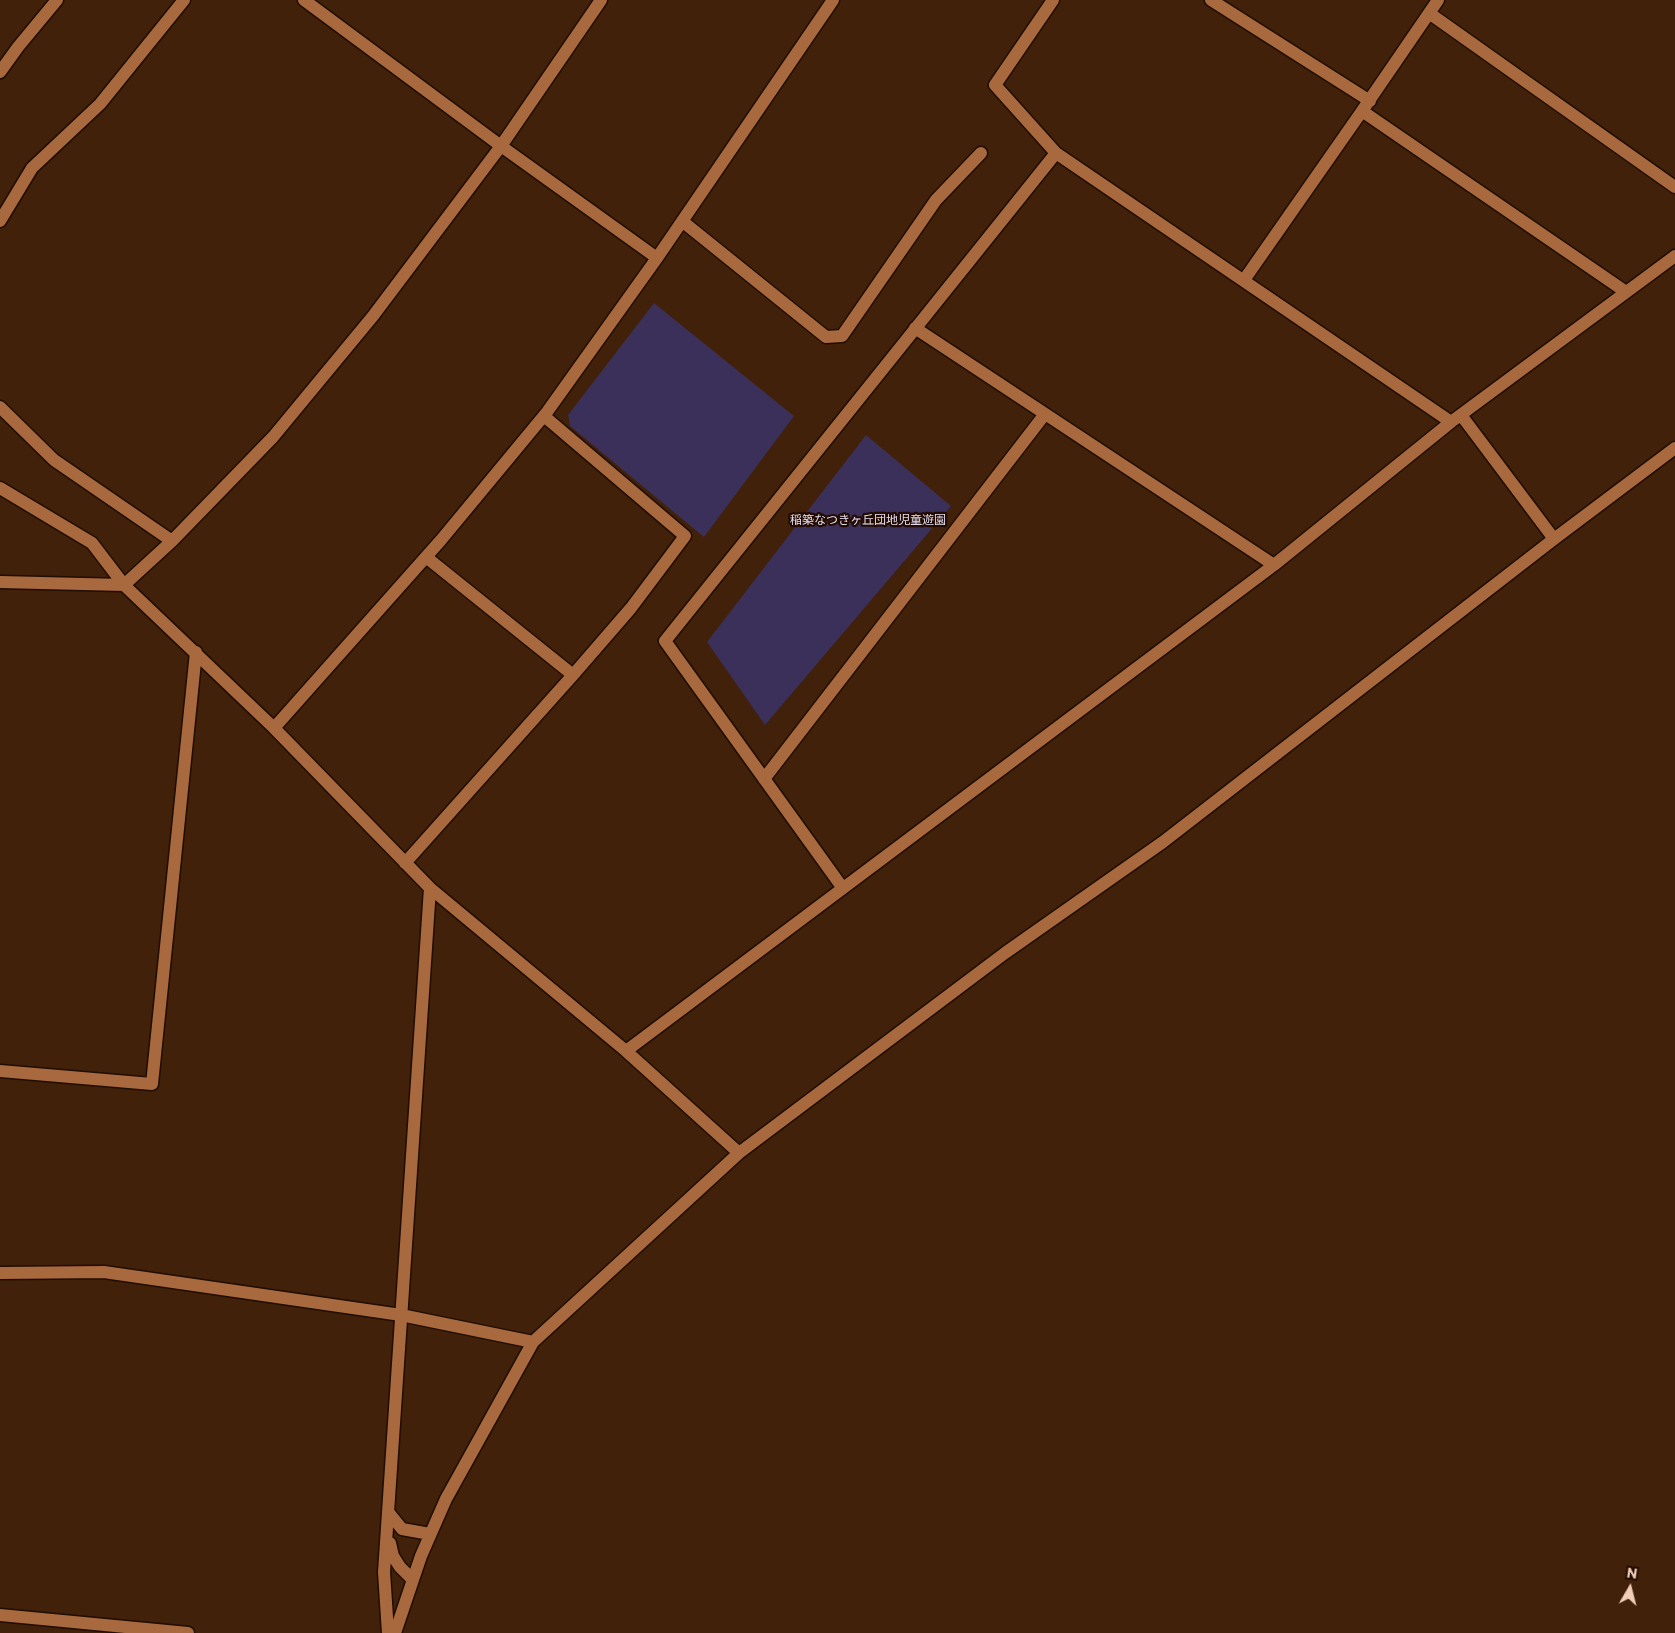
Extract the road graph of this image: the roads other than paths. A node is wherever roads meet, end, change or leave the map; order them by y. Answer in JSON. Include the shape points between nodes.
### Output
{"nodes":[{"id":1,"x":57,"y":0,"type":"edge"},
{"id":2,"x":184,"y":0,"type":"edge"},
{"id":3,"x":304,"y":0,"type":"edge"},
{"id":4,"x":601,"y":0,"type":"edge"},
{"id":5,"x":833,"y":0,"type":"edge"},
{"id":6,"x":1053,"y":0,"type":"edge"},
{"id":7,"x":1211,"y":0,"type":"edge"},
{"id":8,"x":1438,"y":0,"type":"edge"},
{"id":9,"x":1429,"y":13,"type":"junction"},
{"id":10,"x":0,"y":72,"type":"edge"},
{"id":11,"x":1366,"y":106,"type":"junction"},
{"id":12,"x":501,"y":146,"type":"junction"},
{"id":13,"x":980,"y":153,"type":"dead end"},
{"id":14,"x":1056,"y":154,"type":"junction"},
{"id":15,"x":1675,"y":187,"type":"edge"},
{"id":16,"x":0,"y":221,"type":"edge"},
{"id":17,"x":682,"y":221,"type":"junction"},
{"id":18,"x":1675,"y":256,"type":"edge"},
{"id":19,"x":656,"y":258,"type":"junction"},
{"id":20,"x":1244,"y":280,"type":"junction"},
{"id":21,"x":1626,"y":292,"type":"junction"},
{"id":22,"x":915,"y":328,"type":"junction"},
{"id":23,"x":0,"y":407,"type":"edge"},
{"id":24,"x":1045,"y":414,"type":"junction"},
{"id":25,"x":544,"y":416,"type":"junction"},
{"id":26,"x":1456,"y":418,"type":"junction"},
{"id":27,"x":1675,"y":448,"type":"edge"},
{"id":28,"x":0,"y":488,"type":"edge"},
{"id":29,"x":1554,"y":539,"type":"junction"},
{"id":30,"x":172,"y":541,"type":"junction"},
{"id":31,"x":426,"y":557,"type":"junction"},
{"id":32,"x":1274,"y":565,"type":"junction"},
{"id":33,"x":0,"y":582,"type":"edge"},
{"id":34,"x":124,"y":585,"type":"junction"},
{"id":35,"x":196,"y":652,"type":"junction"},
{"id":36,"x":573,"y":675,"type":"junction"},
{"id":37,"x":274,"y":728,"type":"junction"},
{"id":38,"x":764,"y":779,"type":"junction"},
{"id":39,"x":405,"y":863,"type":"junction"},
{"id":40,"x":842,"y":887,"type":"junction"},
{"id":41,"x":430,"y":888,"type":"junction"},
{"id":42,"x":626,"y":1051,"type":"junction"},
{"id":43,"x":0,"y":1071,"type":"edge"},
{"id":44,"x":739,"y":1153,"type":"junction"},
{"id":45,"x":0,"y":1273,"type":"edge"},
{"id":46,"x":401,"y":1315,"type":"junction"},
{"id":47,"x":533,"y":1342,"type":"junction"},
{"id":48,"x":389,"y":1513,"type":"junction"},
{"id":49,"x":430,"y":1534,"type":"junction"},
{"id":50,"x":413,"y":1580,"type":"junction"},
{"id":51,"x":0,"y":1615,"type":"edge"},
{"id":52,"x":188,"y":1633,"type":"edge"},
{"id":53,"x":388,"y":1633,"type":"edge"},
{"id":54,"x":395,"y":1633,"type":"edge"}],
"edges":[{"from":1,"to":10,"type":"street"},
{"from":2,"to":16,"type":"street","via":[[100,104],[32,168]]},
{"from":3,"to":12,"type":"street"},
{"from":4,"to":12,"type":"street"},
{"from":5,"to":17,"type":"street"},
{"from":6,"to":14,"type":"street","via":[[995,85]]},
{"from":7,"to":11,"type":"street"},
{"from":8,"to":9,"type":"street"},
{"from":9,"to":11,"type":"street"},
{"from":9,"to":15,"type":"street"},
{"from":11,"to":20,"type":"street"},
{"from":11,"to":21,"type":"street"},
{"from":12,"to":19,"type":"street"},
{"from":12,"to":30,"type":"street","via":[[373,316],[273,437]]},
{"from":13,"to":17,"type":"street","via":[[936,200],[842,336],[826,337]]},
{"from":14,"to":20,"type":"street"},
{"from":14,"to":22,"type":"street"},
{"from":17,"to":19,"type":"street"},
{"from":18,"to":21,"type":"street"},
{"from":19,"to":25,"type":"street"},
{"from":20,"to":26,"type":"street"},
{"from":21,"to":26,"type":"street"},
{"from":22,"to":24,"type":"street"},
{"from":22,"to":38,"type":"street","via":[[665,641]]},
{"from":23,"to":30,"type":"street","via":[[54,460]]},
{"from":24,"to":32,"type":"street"},
{"from":24,"to":38,"type":"street"},
{"from":25,"to":31,"type":"street"},
{"from":25,"to":36,"type":"street","via":[[685,536],[631,608]]},
{"from":26,"to":29,"type":"street"},
{"from":26,"to":32,"type":"street"},
{"from":27,"to":29,"type":"street"},
{"from":28,"to":34,"type":"street","via":[[92,543]]},
{"from":29,"to":44,"type":"street","via":[[1163,842],[1005,953]]},
{"from":30,"to":34,"type":"street"},
{"from":31,"to":36,"type":"street"},
{"from":31,"to":37,"type":"street"},
{"from":32,"to":40,"type":"street"},
{"from":33,"to":34,"type":"street"},
{"from":34,"to":35,"type":"street"},
{"from":35,"to":37,"type":"street"},
{"from":35,"to":43,"type":"street","via":[[152,1084]]},
{"from":36,"to":39,"type":"street"},
{"from":37,"to":39,"type":"street"},
{"from":38,"to":40,"type":"street"},
{"from":39,"to":41,"type":"street"},
{"from":40,"to":42,"type":"street"},
{"from":41,"to":42,"type":"street"},
{"from":41,"to":46,"type":"street"},
{"from":42,"to":44,"type":"street"},
{"from":44,"to":47,"type":"street"},
{"from":45,"to":46,"type":"street","via":[[104,1272]]},
{"from":46,"to":47,"type":"street"},
{"from":46,"to":48,"type":"street"},
{"from":47,"to":49,"type":"street"},
{"from":48,"to":49,"type":"street","via":[[402,1528]]},
{"from":48,"to":50,"type":"street","via":[[393,1556]]},
{"from":48,"to":53,"type":"street","via":[[384,1572]]},
{"from":49,"to":50,"type":"street"},
{"from":50,"to":54,"type":"street"},
{"from":51,"to":52,"type":"street"}]}
